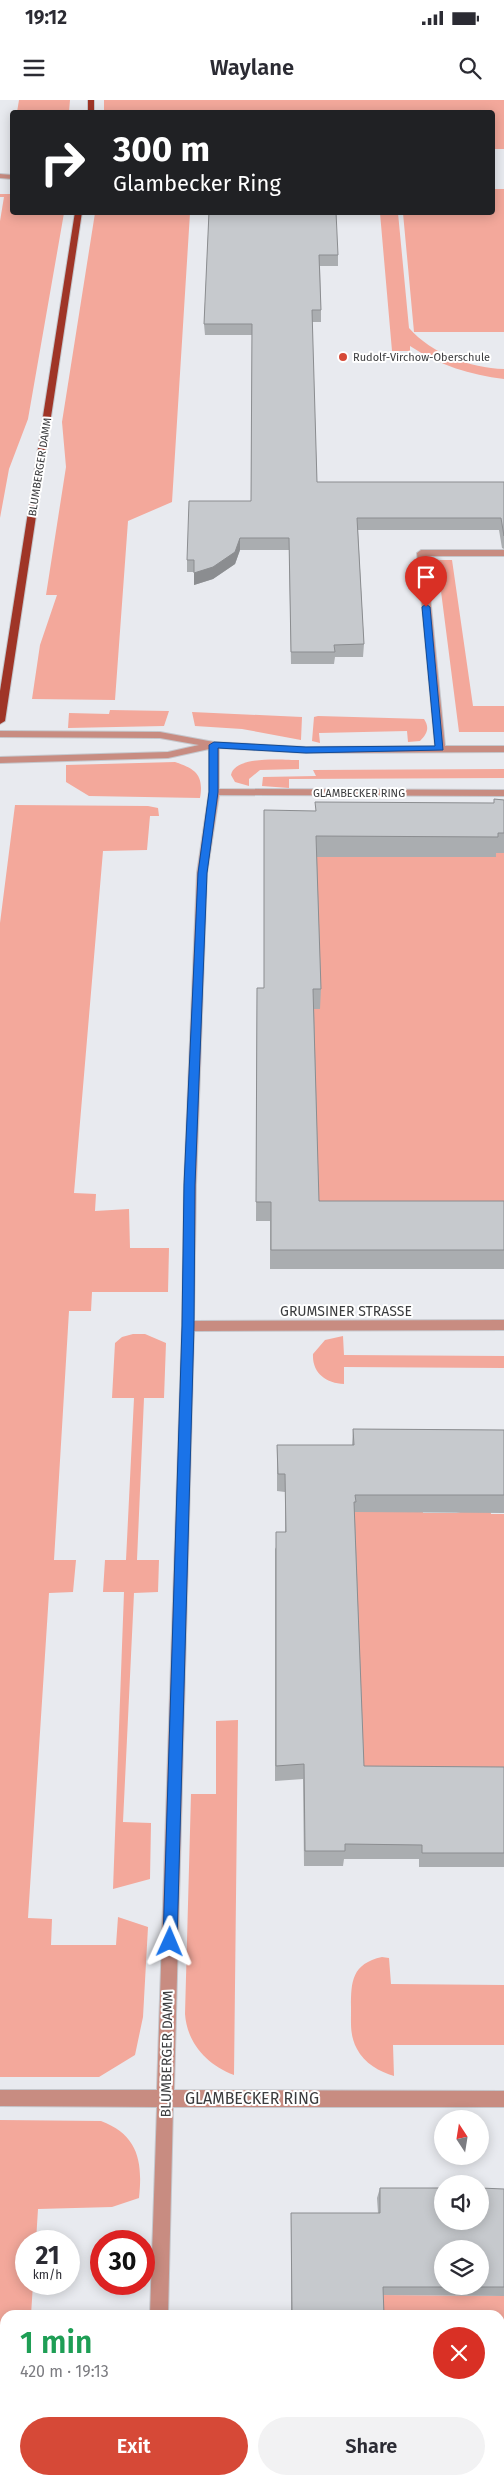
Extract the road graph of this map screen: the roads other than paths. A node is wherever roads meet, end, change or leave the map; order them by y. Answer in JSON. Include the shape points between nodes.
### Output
{"nodes":[{"id":1,"x":79,"y":215,"type":"edge"},
{"id":2,"x":504,"y":553,"type":"edge"},
{"id":3,"x":0,"y":722,"type":"edge"},
{"id":4,"x":0,"y":734,"type":"edge"},
{"id":5,"x":214,"y":745,"type":"junction"},
{"id":6,"x":440,"y":748,"type":"junction"},
{"id":7,"x":504,"y":749,"type":"edge"},
{"id":8,"x":0,"y":760,"type":"edge"},
{"id":9,"x":214,"y":792,"type":"junction"},
{"id":10,"x":504,"y":793,"type":"edge"},
{"id":11,"x":188,"y":1326,"type":"junction"},
{"id":12,"x":504,"y":1326,"type":"edge"},
{"id":13,"x":0,"y":2098,"type":"edge"},
{"id":14,"x":166,"y":2098,"type":"junction"},
{"id":15,"x":504,"y":2099,"type":"edge"},
{"id":16,"x":159,"y":2310,"type":"edge"}],
"edges":[{"from":1,"to":3,"type":"main road","name":"BLUMBERGER DAMM"},
{"from":2,"to":6,"type":"street","via":[[421,553]]},
{"from":4,"to":5,"type":"street","via":[[160,735]]},
{"from":5,"to":6,"type":"street","via":[[306,750]]},
{"from":5,"to":8,"type":"street","via":[[168,755]]},
{"from":5,"to":9,"type":"street","name":"BLUMBERGER DAMM"},
{"from":6,"to":7,"type":"street"},
{"from":9,"to":10,"type":"street","name":"GLAMBECKER RING"},
{"from":9,"to":11,"type":"street","name":"BLUMBERGER DAMM","via":[[202,873]]},
{"from":11,"to":12,"type":"street","name":"GRUMSINER STRASSE"},
{"from":11,"to":14,"type":"street","name":"BLUMBERGER DAMM"},
{"from":13,"to":14,"type":"street","name":"GLAMBECKER RING"},
{"from":14,"to":15,"type":"street","name":"GLAMBECKER RING"},
{"from":14,"to":16,"type":"street","name":"BLUMBERGER DAMM"}]}
